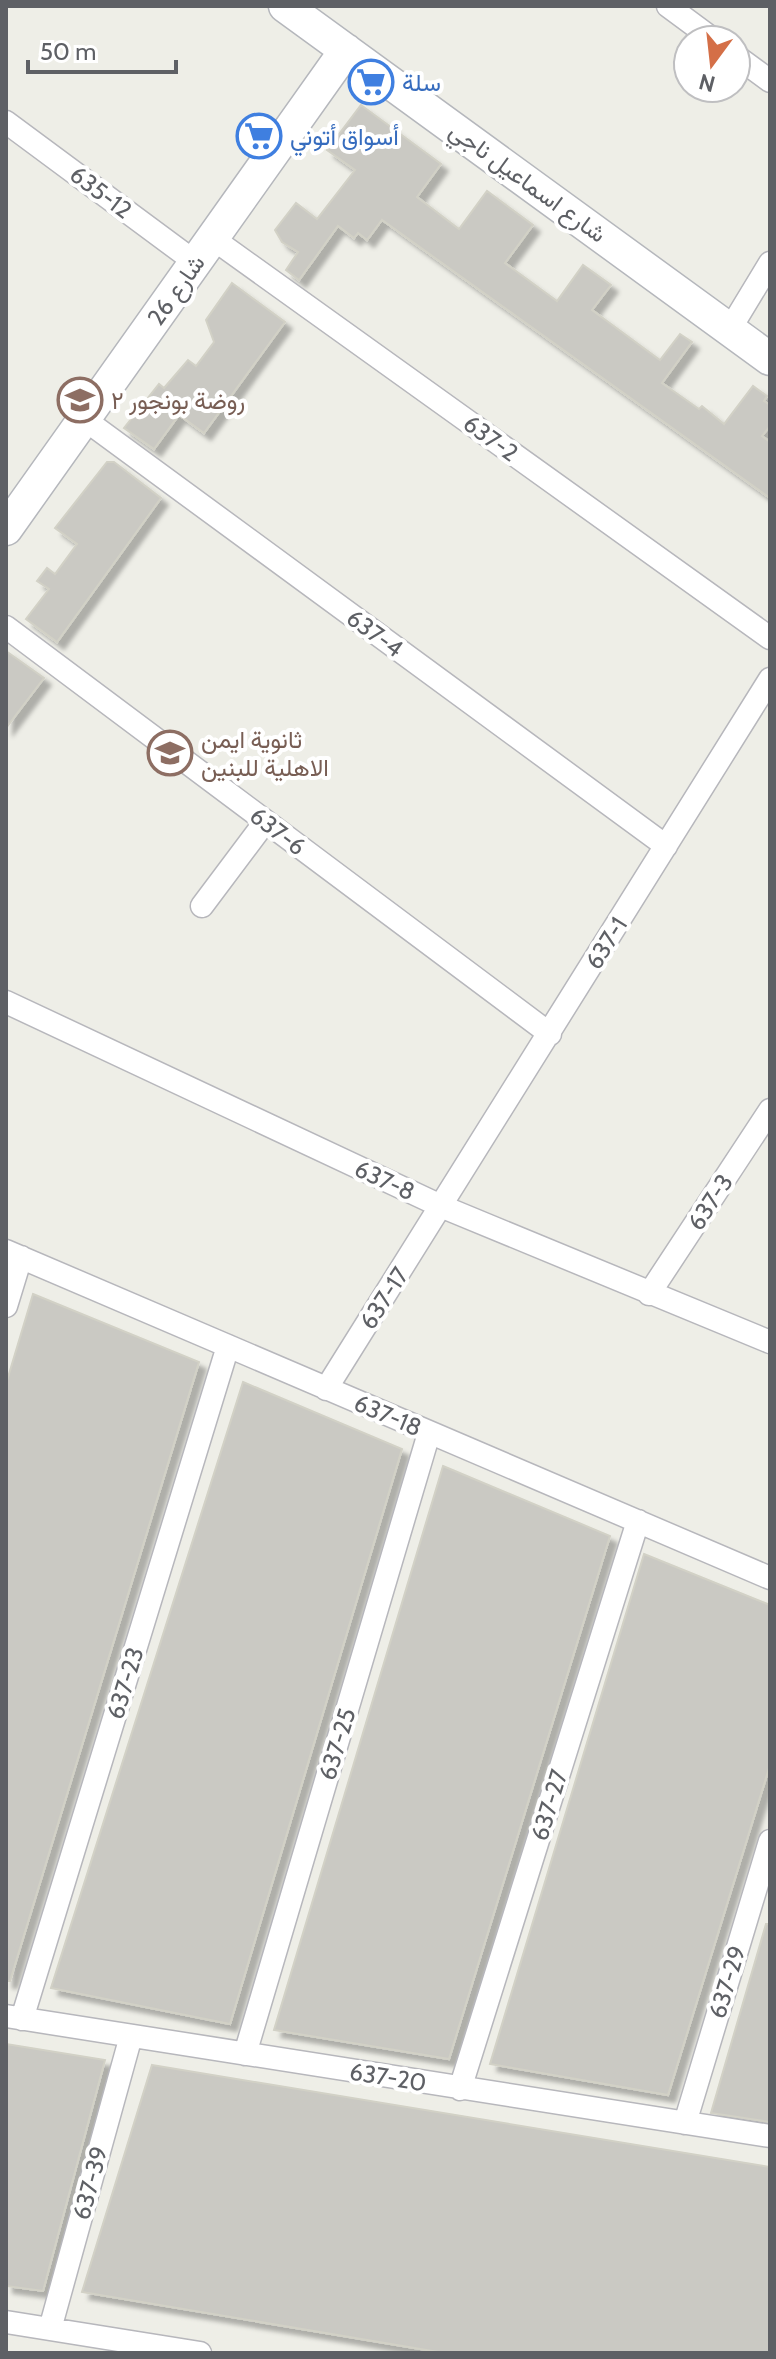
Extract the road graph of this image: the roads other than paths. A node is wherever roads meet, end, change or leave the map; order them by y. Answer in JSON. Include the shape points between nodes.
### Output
{"nodes":[{"id":1,"x":285,"y":6,"type":"edge"},
{"id":2,"x":668,"y":6,"type":"edge"},
{"id":3,"x":692,"y":24,"type":"edge"},
{"id":4,"x":346,"y":50,"type":"junction"},
{"id":5,"x":752,"y":68,"type":"edge"},
{"id":6,"x":770,"y":81,"type":"edge"},
{"id":7,"x":6,"y":122,"type":"edge"},
{"id":8,"x":204,"y":250,"type":"junction"},
{"id":9,"x":770,"y":263,"type":"edge"},
{"id":10,"x":730,"y":329,"type":"junction"},
{"id":11,"x":770,"y":359,"type":"edge"},
{"id":12,"x":84,"y":419,"type":"junction"},
{"id":13,"x":6,"y":529,"type":"edge"},
{"id":14,"x":6,"y":627,"type":"edge"},
{"id":15,"x":770,"y":638,"type":"edge"},
{"id":16,"x":770,"y":679,"type":"edge"},
{"id":17,"x":265,"y":822,"type":"junction"},
{"id":18,"x":666,"y":846,"type":"junction"},
{"id":19,"x":202,"y":906,"type":"dead end"},
{"id":20,"x":6,"y":1002,"type":"edge"},
{"id":21,"x":550,"y":1034,"type":"junction"},
{"id":22,"x":770,"y":1110,"type":"edge"},
{"id":23,"x":443,"y":1207,"type":"junction"},
{"id":24,"x":13,"y":1254,"type":"edge"},
{"id":25,"x":649,"y":1294,"type":"junction"},
{"id":26,"x":6,"y":1306,"type":"edge"},
{"id":27,"x":770,"y":1342,"type":"edge"},
{"id":28,"x":228,"y":1346,"type":"junction"},
{"id":29,"x":326,"y":1389,"type":"junction"},
{"id":30,"x":429,"y":1433,"type":"junction"},
{"id":31,"x":638,"y":1521,"type":"junction"},
{"id":32,"x":770,"y":1578,"type":"edge"},
{"id":33,"x":770,"y":1841,"type":"edge"},
{"id":34,"x":14,"y":2017,"type":"edge"},
{"id":35,"x":131,"y":2036,"type":"junction"},
{"id":36,"x":245,"y":2054,"type":"junction"},
{"id":37,"x":460,"y":2089,"type":"junction"},
{"id":38,"x":685,"y":2123,"type":"junction"},
{"id":39,"x":770,"y":2136,"type":"edge"},
{"id":40,"x":7,"y":2326,"type":"edge"},
{"id":41,"x":50,"y":2329,"type":"junction"},
{"id":42,"x":154,"y":2349,"type":"edge"},
{"id":43,"x":200,"y":2353,"type":"edge"}],
"edges":[{"from":1,"to":4,"type":"street","name":"شارع اسماعيل ناجي"},
{"from":2,"to":3,"type":"street"},
{"from":4,"to":8,"type":"street","name":"شارع 26"},
{"from":4,"to":10,"type":"street","name":"شارع اسماعيل ناجي"},
{"from":5,"to":6,"type":"street"},
{"from":7,"to":8,"type":"street","name":"635-12"},
{"from":8,"to":12,"type":"street","name":"شارع 26"},
{"from":8,"to":15,"type":"street","name":"637-2"},
{"from":9,"to":10,"type":"street"},
{"from":10,"to":11,"type":"street","name":"شارع اسماعيل ناجي"},
{"from":12,"to":13,"type":"street","name":"شارع 26"},
{"from":12,"to":18,"type":"street","name":"637-4"},
{"from":14,"to":17,"type":"street","name":"637-6"},
{"from":16,"to":18,"type":"street","name":"637-1"},
{"from":17,"to":19,"type":"street"},
{"from":17,"to":21,"type":"street","name":"637-6"},
{"from":18,"to":21,"type":"street","name":"637-1"},
{"from":20,"to":23,"type":"street","name":"637-8"},
{"from":21,"to":23,"type":"street","name":"637-1"},
{"from":22,"to":25,"type":"street","name":"637-3"},
{"from":23,"to":25,"type":"street","name":"637-8"},
{"from":23,"to":29,"type":"street","name":"637-17"},
{"from":24,"to":26,"type":"street"},
{"from":24,"to":28,"type":"street","name":"637-18"},
{"from":25,"to":27,"type":"street","name":"637-8"},
{"from":28,"to":29,"type":"street","name":"637-18"},
{"from":28,"to":34,"type":"street","name":"637-23"},
{"from":29,"to":30,"type":"street","name":"637-18"},
{"from":30,"to":31,"type":"street","name":"637-18"},
{"from":30,"to":36,"type":"street","name":"637-25"},
{"from":31,"to":32,"type":"street","name":"637-18"},
{"from":31,"to":37,"type":"street","name":"637-27"},
{"from":33,"to":38,"type":"street","name":"637-29"},
{"from":34,"to":35,"type":"street","name":"637-20"},
{"from":35,"to":36,"type":"street","name":"637-20"},
{"from":35,"to":41,"type":"street","name":"637-39"},
{"from":36,"to":37,"type":"street","name":"637-20"},
{"from":37,"to":38,"type":"street","name":"637-20"},
{"from":38,"to":39,"type":"street","name":"637-20"},
{"from":40,"to":41,"type":"street"},
{"from":41,"to":42,"type":"street"},
{"from":42,"to":43,"type":"street"}]}
